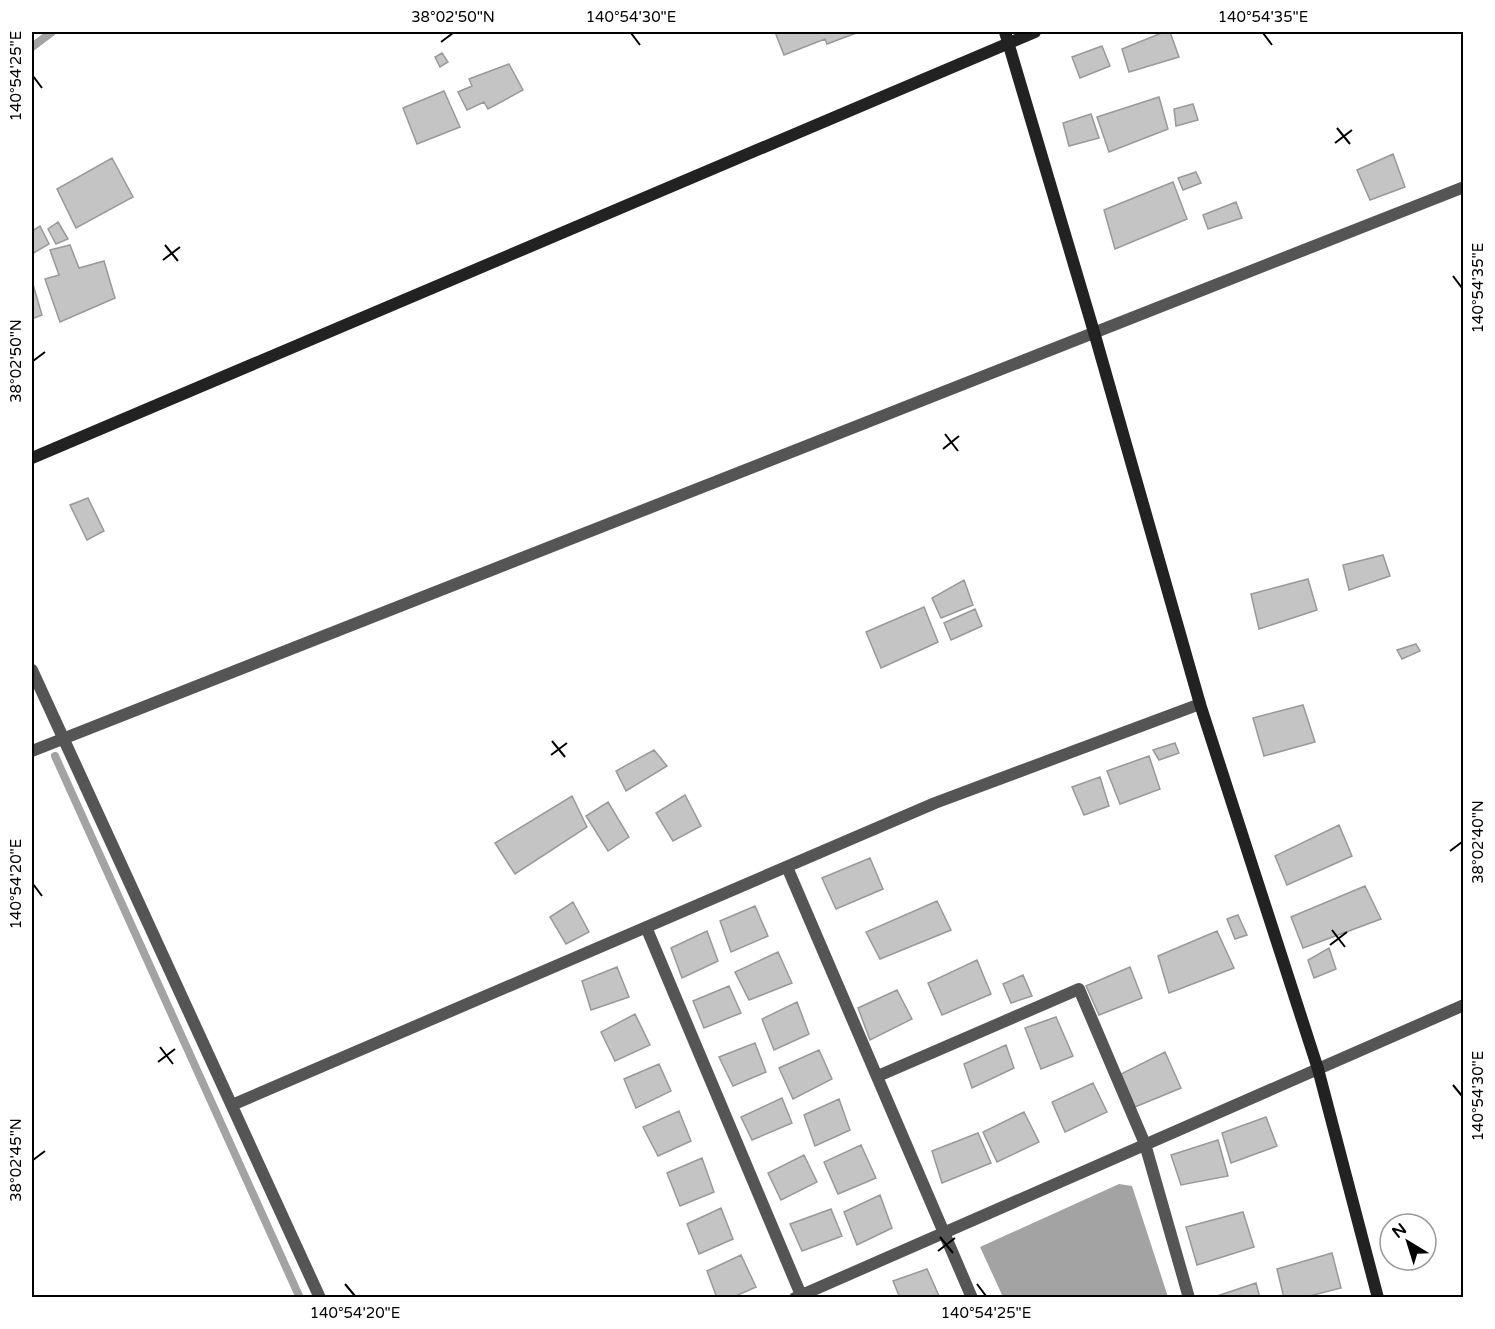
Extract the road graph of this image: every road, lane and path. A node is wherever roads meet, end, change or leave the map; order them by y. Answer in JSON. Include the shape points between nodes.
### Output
{"nodes":[{"id":1,"x":1035,"y":32,"type":"edge"},
{"id":2,"x":1006,"y":37,"type":"edge"},
{"id":3,"x":1464,"y":187,"type":"edge"},
{"id":4,"x":1094,"y":332,"type":"junction"},
{"id":5,"x":32,"y":458,"type":"edge"},
{"id":6,"x":32,"y":670,"type":"edge"},
{"id":7,"x":1200,"y":704,"type":"junction"},
{"id":8,"x":64,"y":736,"type":"junction"},
{"id":9,"x":32,"y":751,"type":"edge"},
{"id":10,"x":787,"y":867,"type":"junction"},
{"id":11,"x":646,"y":927,"type":"junction"},
{"id":12,"x":1464,"y":1005,"type":"edge"},
{"id":13,"x":1318,"y":1069,"type":"junction"},
{"id":14,"x":878,"y":1076,"type":"junction"},
{"id":15,"x":232,"y":1105,"type":"junction"},
{"id":16,"x":1144,"y":1144,"type":"junction"},
{"id":17,"x":946,"y":1231,"type":"junction"},
{"id":18,"x":798,"y":1296,"type":"edge"},
{"id":19,"x":320,"y":1298,"type":"edge"},
{"id":20,"x":972,"y":1298,"type":"edge"},
{"id":21,"x":1189,"y":1298,"type":"edge"},
{"id":22,"x":1378,"y":1298,"type":"edge"}],
"edges":[{"from":1,"to":2,"type":"street"},
{"from":2,"to":4,"type":"street"},
{"from":2,"to":5,"type":"street"},
{"from":3,"to":4,"type":"street"},
{"from":4,"to":7,"type":"street"},
{"from":4,"to":8,"type":"street"},
{"from":6,"to":8,"type":"street"},
{"from":7,"to":10,"type":"street","via":[[935,803]]},
{"from":7,"to":13,"type":"street"},
{"from":8,"to":9,"type":"street"},
{"from":8,"to":15,"type":"street"},
{"from":10,"to":11,"type":"street"},
{"from":10,"to":14,"type":"street"},
{"from":11,"to":15,"type":"street"},
{"from":11,"to":18,"type":"street"},
{"from":12,"to":13,"type":"street"},
{"from":13,"to":16,"type":"street"},
{"from":13,"to":22,"type":"street"},
{"from":14,"to":16,"type":"street","via":[[1079,989]]},
{"from":14,"to":17,"type":"street"},
{"from":15,"to":19,"type":"street"},
{"from":16,"to":17,"type":"street"},
{"from":16,"to":21,"type":"street"},
{"from":17,"to":18,"type":"street"},
{"from":17,"to":20,"type":"street"}]}
